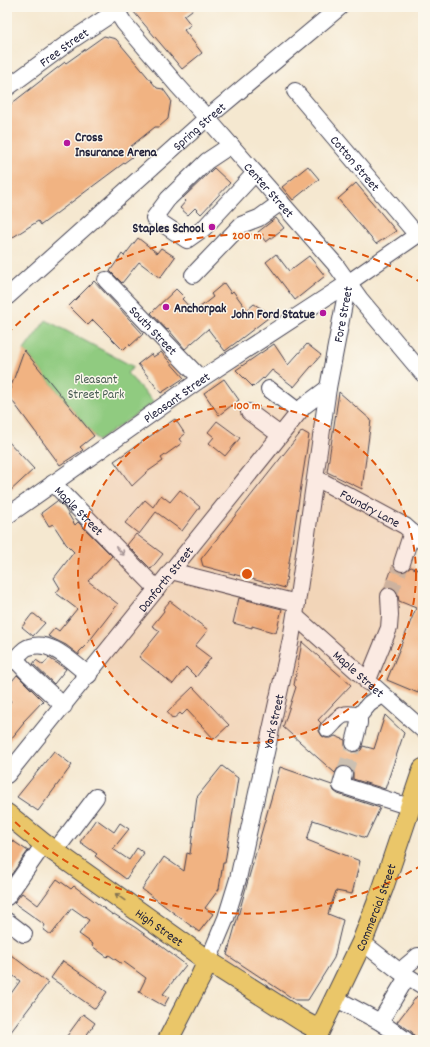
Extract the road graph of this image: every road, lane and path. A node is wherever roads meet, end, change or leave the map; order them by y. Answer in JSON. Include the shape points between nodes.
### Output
{"nodes":[{"id":1,"x":340,"y":7,"type":"edge"},
{"id":2,"x":118,"y":8,"type":"edge"},
{"id":3,"x":8,"y":87,"type":"edge"},
{"id":4,"x":295,"y":91,"type":"dead end"},
{"id":5,"x":207,"y":118,"type":"junction"},
{"id":6,"x":231,"y":145,"type":"junction"},
{"id":7,"x":255,"y":173,"type":"junction"},
{"id":8,"x":281,"y":202,"type":"junction"},
{"id":9,"x":420,"y":233,"type":"edge"},
{"id":10,"x":194,"y":275,"type":"dead end"},
{"id":11,"x":106,"y":280,"type":"dead end"},
{"id":12,"x":348,"y":283,"type":"junction"},
{"id":13,"x":7,"y":297,"type":"edge"},
{"id":14,"x":422,"y":372,"type":"edge"},
{"id":15,"x":201,"y":379,"type":"junction"},
{"id":16,"x":328,"y":388,"type":"junction"},
{"id":17,"x":269,"y":390,"type":"dead end"},
{"id":18,"x":249,"y":412,"type":"dead end"},
{"id":19,"x":299,"y":412,"type":"junction"},
{"id":20,"x":280,"y":435,"type":"junction"},
{"id":21,"x":316,"y":478,"type":"junction"},
{"id":22,"x":53,"y":483,"type":"junction"},
{"id":23,"x":7,"y":516,"type":"edge"},
{"id":24,"x":418,"y":537,"type":"edge"},
{"id":25,"x":402,"y":563,"type":"tunnel mouth"},
{"id":26,"x":171,"y":571,"type":"junction"},
{"id":27,"x":157,"y":588,"type":"junction"},
{"id":28,"x":389,"y":596,"type":"tunnel mouth"},
{"id":29,"x":296,"y":610,"type":"junction"},
{"id":30,"x":11,"y":661,"type":"edge"},
{"id":31,"x":89,"y":675,"type":"junction"},
{"id":32,"x":368,"y":682,"type":"junction"},
{"id":33,"x":382,"y":694,"type":"junction"},
{"id":34,"x":64,"y":706,"type":"junction"},
{"id":35,"x":359,"y":716,"type":"junction"},
{"id":36,"x":328,"y":729,"type":"dead end"},
{"id":37,"x":423,"y":730,"type":"edge"},
{"id":38,"x":354,"y":743,"type":"tunnel mouth"},
{"id":39,"x":7,"y":775,"type":"edge"},
{"id":40,"x":344,"y":775,"type":"tunnel mouth"},
{"id":41,"x":422,"y":776,"type":"edge"},
{"id":42,"x":96,"y":797,"type":"dead end"},
{"id":43,"x":410,"y":807,"type":"junction"},
{"id":44,"x":7,"y":814,"type":"edge"},
{"id":45,"x":50,"y":848,"type":"junction"},
{"id":46,"x":7,"y":897,"type":"edge"},
{"id":47,"x":7,"y":921,"type":"edge"},
{"id":48,"x":24,"y":934,"type":"dead end"},
{"id":49,"x":362,"y":942,"type":"junction"},
{"id":50,"x":418,"y":956,"type":"dead end"},
{"id":51,"x":208,"y":961,"type":"junction"},
{"id":52,"x":405,"y":975,"type":"junction"},
{"id":53,"x":423,"y":986,"type":"edge"},
{"id":54,"x":335,"y":998,"type":"junction"},
{"id":55,"x":380,"y":1022,"type":"junction"},
{"id":56,"x":317,"y":1035,"type":"edge"},
{"id":57,"x":168,"y":1040,"type":"edge"},
{"id":58,"x":406,"y":1040,"type":"edge"}],
"edges":[{"from":1,"to":5,"type":"street","name":"Spring Street"},
{"from":2,"to":3,"type":"street","name":"Free Street"},
{"from":2,"to":5,"type":"street","name":"Center Street","via":[[124,23]]},
{"from":4,"to":9,"type":"street","name":"Cotton Street"},
{"from":5,"to":6,"type":"street","name":"Center Street"},
{"from":5,"to":13,"type":"street","name":"Spring Street"},
{"from":6,"to":7,"type":"street","name":"Center Street"},
{"from":6,"to":7,"type":"street","via":[[207,161],[168,199],[154,218],[187,240],[204,228]]},
{"from":7,"to":8,"type":"street","name":"Center Street"},
{"from":8,"to":10,"type":"street","via":[[259,218],[241,224]]},
{"from":8,"to":12,"type":"street","name":"Center Street","via":[[335,264]]},
{"from":9,"to":12,"type":"street","name":"Fore Street"},
{"from":11,"to":15,"type":"street","name":"South Street"},
{"from":12,"to":14,"type":"street","name":"Center Street"},
{"from":12,"to":15,"type":"street","name":"Pleasant Street"},
{"from":12,"to":16,"type":"street","name":"Fore Street"},
{"from":15,"to":22,"type":"street","name":"Pleasant Street"},
{"from":16,"to":19,"type":"street","name":"Danforth Street"},
{"from":16,"to":21,"type":"street","name":"York Street"},
{"from":17,"to":19,"type":"street"},
{"from":18,"to":20,"type":"street"},
{"from":19,"to":20,"type":"street","name":"Danforth Street"},
{"from":20,"to":26,"type":"street","name":"Danforth Street"},
{"from":21,"to":24,"type":"street","name":"Foundry Lane","via":[[405,526]]},
{"from":21,"to":29,"type":"street","name":"York Street"},
{"from":22,"to":23,"type":"street","name":"Pleasant Street"},
{"from":22,"to":27,"type":"street","name":"Maple Street","one_way":true},
{"from":24,"to":25,"type":"street"},
{"from":26,"to":27,"type":"street","name":"Danforth Street"},
{"from":26,"to":29,"type":"street","name":"Maple Street"},
{"from":27,"to":31,"type":"street","name":"Danforth Street"},
{"from":28,"to":32,"type":"street","via":[[389,628]]},
{"from":29,"to":32,"type":"street","name":"Maple Street"},
{"from":29,"to":51,"type":"street","name":"York Street","via":[[238,879],[226,918]]},
{"from":30,"to":31,"type":"street","via":[[28,647],[41,645],[52,648]]},
{"from":30,"to":34,"type":"street"},
{"from":31,"to":34,"type":"street","name":"Danforth Street"},
{"from":32,"to":33,"type":"street","name":"Maple Street"},
{"from":33,"to":35,"type":"street"},
{"from":33,"to":37,"type":"street","name":"Maple Street"},
{"from":34,"to":39,"type":"street","name":"Danforth Street"},
{"from":35,"to":36,"type":"street","via":[[342,715]]},
{"from":35,"to":38,"type":"street"},
{"from":40,"to":43,"type":"street","via":[[341,785]]},
{"from":41,"to":43,"type":"main road","name":"Commercial Street"},
{"from":42,"to":45,"type":"street"},
{"from":43,"to":49,"type":"main road","name":"Commercial Street"},
{"from":44,"to":45,"type":"main road","name":"High Street"},
{"from":45,"to":46,"type":"street"},
{"from":51,"to":45,"type":"main road","name":"High Street","one_way":true},
{"from":47,"to":48,"type":"street"},
{"from":49,"to":52,"type":"street"},
{"from":49,"to":54,"type":"main road","name":"Commercial Street"},
{"from":50,"to":52,"type":"street","via":[[406,966]]},
{"from":51,"to":56,"type":"main road","name":"High Street","via":[[304,1022]]},
{"from":51,"to":57,"type":"main road","name":"York Street"},
{"from":52,"to":53,"type":"street"},
{"from":52,"to":55,"type":"street"},
{"from":54,"to":55,"type":"street"},
{"from":54,"to":56,"type":"main road","name":"Commercial Street"},
{"from":55,"to":58,"type":"street"}]}
